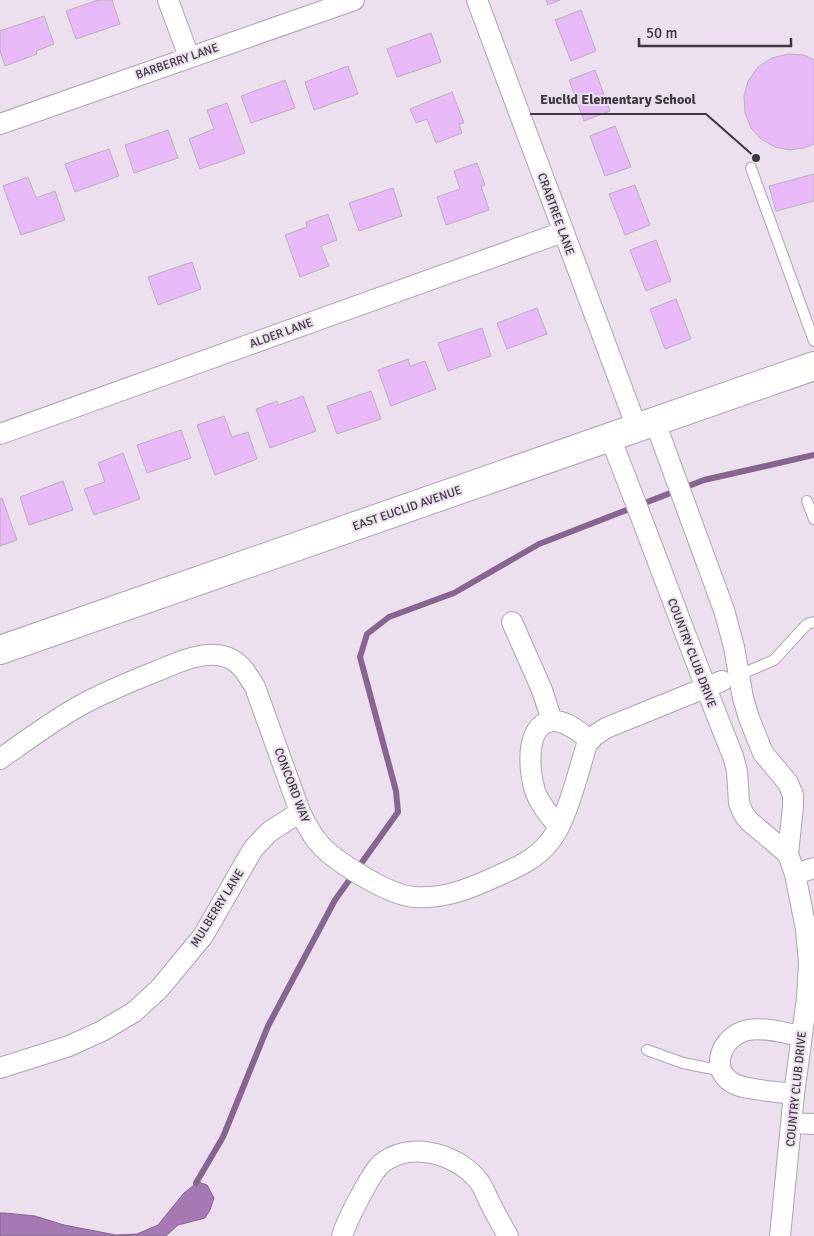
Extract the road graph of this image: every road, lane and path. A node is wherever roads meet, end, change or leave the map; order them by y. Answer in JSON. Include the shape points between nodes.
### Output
{"nodes":[{"id":1,"x":168,"y":0,"type":"edge"},
{"id":2,"x":354,"y":0,"type":"edge"},
{"id":3,"x":477,"y":0,"type":"edge"},
{"id":4,"x":189,"y":57,"type":"junction"},
{"id":5,"x":0,"y":124,"type":"edge"},
{"id":6,"x":751,"y":168,"type":"dead end"},
{"id":7,"x":563,"y":232,"type":"junction"},
{"id":8,"x":814,"y":341,"type":"edge"},
{"id":9,"x":814,"y":366,"type":"edge"},
{"id":10,"x":646,"y":425,"type":"junction"},
{"id":11,"x":0,"y":434,"type":"edge"},
{"id":12,"x":610,"y":437,"type":"junction"},
{"id":13,"x":807,"y":501,"type":"dead end"},
{"id":14,"x":814,"y":519,"type":"edge"},
{"id":15,"x":512,"y":622,"type":"dead end"},
{"id":16,"x":814,"y":622,"type":"edge"},
{"id":17,"x":0,"y":650,"type":"edge"},
{"id":18,"x":722,"y":681,"type":"junction"},
{"id":19,"x":552,"y":721,"type":"junction"},
{"id":20,"x":591,"y":740,"type":"junction"},
{"id":21,"x":0,"y":758,"type":"edge"},
{"id":22,"x":300,"y":812,"type":"junction"},
{"id":23,"x":559,"y":827,"type":"junction"},
{"id":24,"x":788,"y":854,"type":"junction"},
{"id":25,"x":814,"y":868,"type":"edge"},
{"id":26,"x":795,"y":874,"type":"junction"},
{"id":27,"x":802,"y":1036,"type":"junction"},
{"id":28,"x":647,"y":1050,"type":"dead end"},
{"id":29,"x":0,"y":1068,"type":"edge"},
{"id":30,"x":723,"y":1071,"type":"junction"},
{"id":31,"x":794,"y":1094,"type":"junction"},
{"id":32,"x":792,"y":1123,"type":"junction"},
{"id":33,"x":814,"y":1124,"type":"edge"},
{"id":34,"x":342,"y":1236,"type":"edge"},
{"id":35,"x":508,"y":1236,"type":"edge"},
{"id":36,"x":780,"y":1236,"type":"edge"}],
"edges":[{"from":1,"to":4,"type":"street"},
{"from":2,"to":4,"type":"street","name":"BARBERRY LANE"},
{"from":3,"to":7,"type":"street","name":"CRABTREE LANE"},
{"from":4,"to":5,"type":"street","name":"BARBERRY LANE"},
{"from":6,"to":8,"type":"lane"},
{"from":7,"to":10,"type":"street","name":"CRABTREE LANE"},
{"from":7,"to":11,"type":"street","name":"ALDER LANE"},
{"from":9,"to":10,"type":"main road","name":"EAST EUCLID AVENUE"},
{"from":10,"to":12,"type":"main road","name":"EAST EUCLID AVENUE"},
{"from":10,"to":18,"type":"street","name":"COUNTRY CLUB DRIVE","via":[[674,477],[724,610],[734,648]]},
{"from":12,"to":17,"type":"main road","name":"EAST EUCLID AVENUE"},
{"from":12,"to":18,"type":"street","name":"COUNTRY CLUB DRIVE","via":[[648,533]]},
{"from":13,"to":14,"type":"lane"},
{"from":15,"to":19,"type":"street"},
{"from":16,"to":18,"type":"lane","via":[[808,624],[774,660]]},
{"from":18,"to":20,"type":"street","via":[[606,728]]},
{"from":18,"to":24,"type":"street","name":"COUNTRY CLUB DRIVE","via":[[749,718],[763,754],[784,778],[793,795]]},
{"from":18,"to":24,"type":"street","name":"COUNTRY CLUB DRIVE","via":[[739,803],[749,821]]},
{"from":19,"to":20,"type":"street","via":[[572,727]]},
{"from":19,"to":23,"type":"street","via":[[542,725],[533,735],[530,756],[535,790],[542,806]]},
{"from":20,"to":23,"type":"street","name":"CONCORD WAY"},
{"from":21,"to":22,"type":"street","name":"CONCORD WAY","via":[[82,704],[116,688],[182,661],[202,656],[225,656],[242,667],[255,687]]},
{"from":22,"to":23,"type":"street","name":"CONCORD WAY","via":[[318,842],[344,863],[370,880],[412,897],[444,896],[466,890],[519,866],[538,854]]},
{"from":22,"to":29,"type":"street","name":"MULBERRY LANE","via":[[269,832],[253,849],[203,936],[160,988],[134,1012],[69,1046]]},
{"from":24,"to":26,"type":"street","name":"COUNTRY CLUB DRIVE"},
{"from":25,"to":26,"type":"street"},
{"from":26,"to":27,"type":"street","name":"COUNTRY CLUB DRIVE","via":[[809,963]]},
{"from":27,"to":30,"type":"street","via":[[759,1029],[736,1034],[725,1042],[721,1053]]},
{"from":27,"to":31,"type":"street","name":"COUNTRY CLUB DRIVE"},
{"from":28,"to":30,"type":"lane","via":[[683,1063]]},
{"from":30,"to":31,"type":"street","via":[[737,1086]]},
{"from":31,"to":32,"type":"street","name":"COUNTRY CLUB DRIVE"},
{"from":32,"to":33,"type":"street"},
{"from":32,"to":36,"type":"street","name":"COUNTRY CLUB DRIVE"},
{"from":34,"to":35,"type":"street","via":[[369,1180],[380,1165],[407,1153],[445,1156],[464,1166],[478,1180]]}]}
